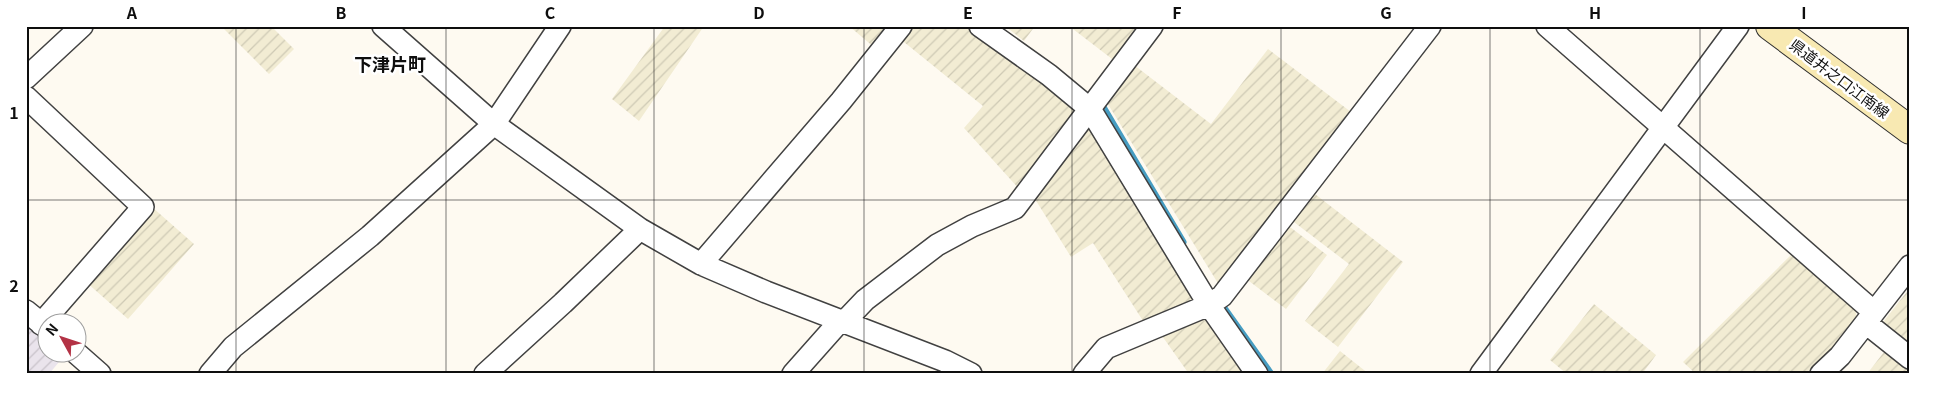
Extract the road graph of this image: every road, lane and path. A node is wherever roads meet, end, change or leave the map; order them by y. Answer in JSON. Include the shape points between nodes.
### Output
{"nodes":[{"id":1,"x":82,"y":26,"type":"edge"},
{"id":2,"x":383,"y":26,"type":"edge"},
{"id":3,"x":560,"y":26,"type":"edge"},
{"id":4,"x":901,"y":26,"type":"edge"},
{"id":5,"x":980,"y":26,"type":"edge"},
{"id":6,"x":1152,"y":26,"type":"edge"},
{"id":7,"x":1430,"y":26,"type":"edge"},
{"id":8,"x":1547,"y":26,"type":"edge"},
{"id":9,"x":1738,"y":26,"type":"edge"},
{"id":10,"x":1770,"y":26,"type":"edge"},
{"id":11,"x":26,"y":78,"type":"edge"},
{"id":12,"x":26,"y":97,"type":"edge"},
{"id":13,"x":1090,"y":110,"type":"junction"},
{"id":14,"x":494,"y":124,"type":"junction"},
{"id":15,"x":1663,"y":127,"type":"junction"},
{"id":16,"x":1910,"y":130,"type":"edge"},
{"id":17,"x":640,"y":229,"type":"junction"},
{"id":18,"x":701,"y":264,"type":"junction"},
{"id":19,"x":1910,"y":266,"type":"edge"},
{"id":20,"x":1209,"y":305,"type":"junction"},
{"id":21,"x":46,"y":312,"type":"edge"},
{"id":22,"x":1870,"y":317,"type":"junction"},
{"id":23,"x":843,"y":321,"type":"junction"},
{"id":24,"x":1910,"y":358,"type":"edge"},
{"id":25,"x":86,"y":362,"type":"edge"},
{"id":26,"x":100,"y":374,"type":"edge"},
{"id":27,"x":210,"y":374,"type":"edge"},
{"id":28,"x":485,"y":374,"type":"edge"},
{"id":29,"x":793,"y":374,"type":"edge"},
{"id":30,"x":971,"y":374,"type":"edge"},
{"id":31,"x":1084,"y":374,"type":"edge"},
{"id":32,"x":1257,"y":374,"type":"edge"},
{"id":33,"x":1481,"y":374,"type":"edge"},
{"id":34,"x":1821,"y":374,"type":"edge"}],
"edges":[{"from":1,"to":11,"type":"street"},
{"from":2,"to":14,"type":"street"},
{"from":3,"to":14,"type":"street"},
{"from":4,"to":18,"type":"street"},
{"from":5,"to":13,"type":"street","via":[[1049,75]]},
{"from":6,"to":13,"type":"street"},
{"from":7,"to":20,"type":"street","via":[[1222,296]]},
{"from":8,"to":15,"type":"street"},
{"from":9,"to":15,"type":"street"},
{"from":10,"to":16,"type":"main road","name":"県道井之口江南線"},
{"from":12,"to":21,"type":"street","via":[[143,207]]},
{"from":13,"to":20,"type":"street"},
{"from":13,"to":23,"type":"street","via":[[1015,208],[937,245]]},
{"from":14,"to":17,"type":"street"},
{"from":14,"to":27,"type":"street","via":[[370,236],[233,347]]},
{"from":15,"to":22,"type":"street"},
{"from":15,"to":33,"type":"street"},
{"from":17,"to":18,"type":"street"},
{"from":17,"to":28,"type":"street"},
{"from":18,"to":23,"type":"street"},
{"from":19,"to":22,"type":"street"},
{"from":20,"to":31,"type":"street","via":[[1106,348]]},
{"from":20,"to":32,"type":"street"},
{"from":22,"to":24,"type":"street"},
{"from":22,"to":34,"type":"street","via":[[1840,356]]},
{"from":23,"to":29,"type":"street"},
{"from":23,"to":30,"type":"street","via":[[945,360]]},
{"from":25,"to":26,"type":"street"}]}
